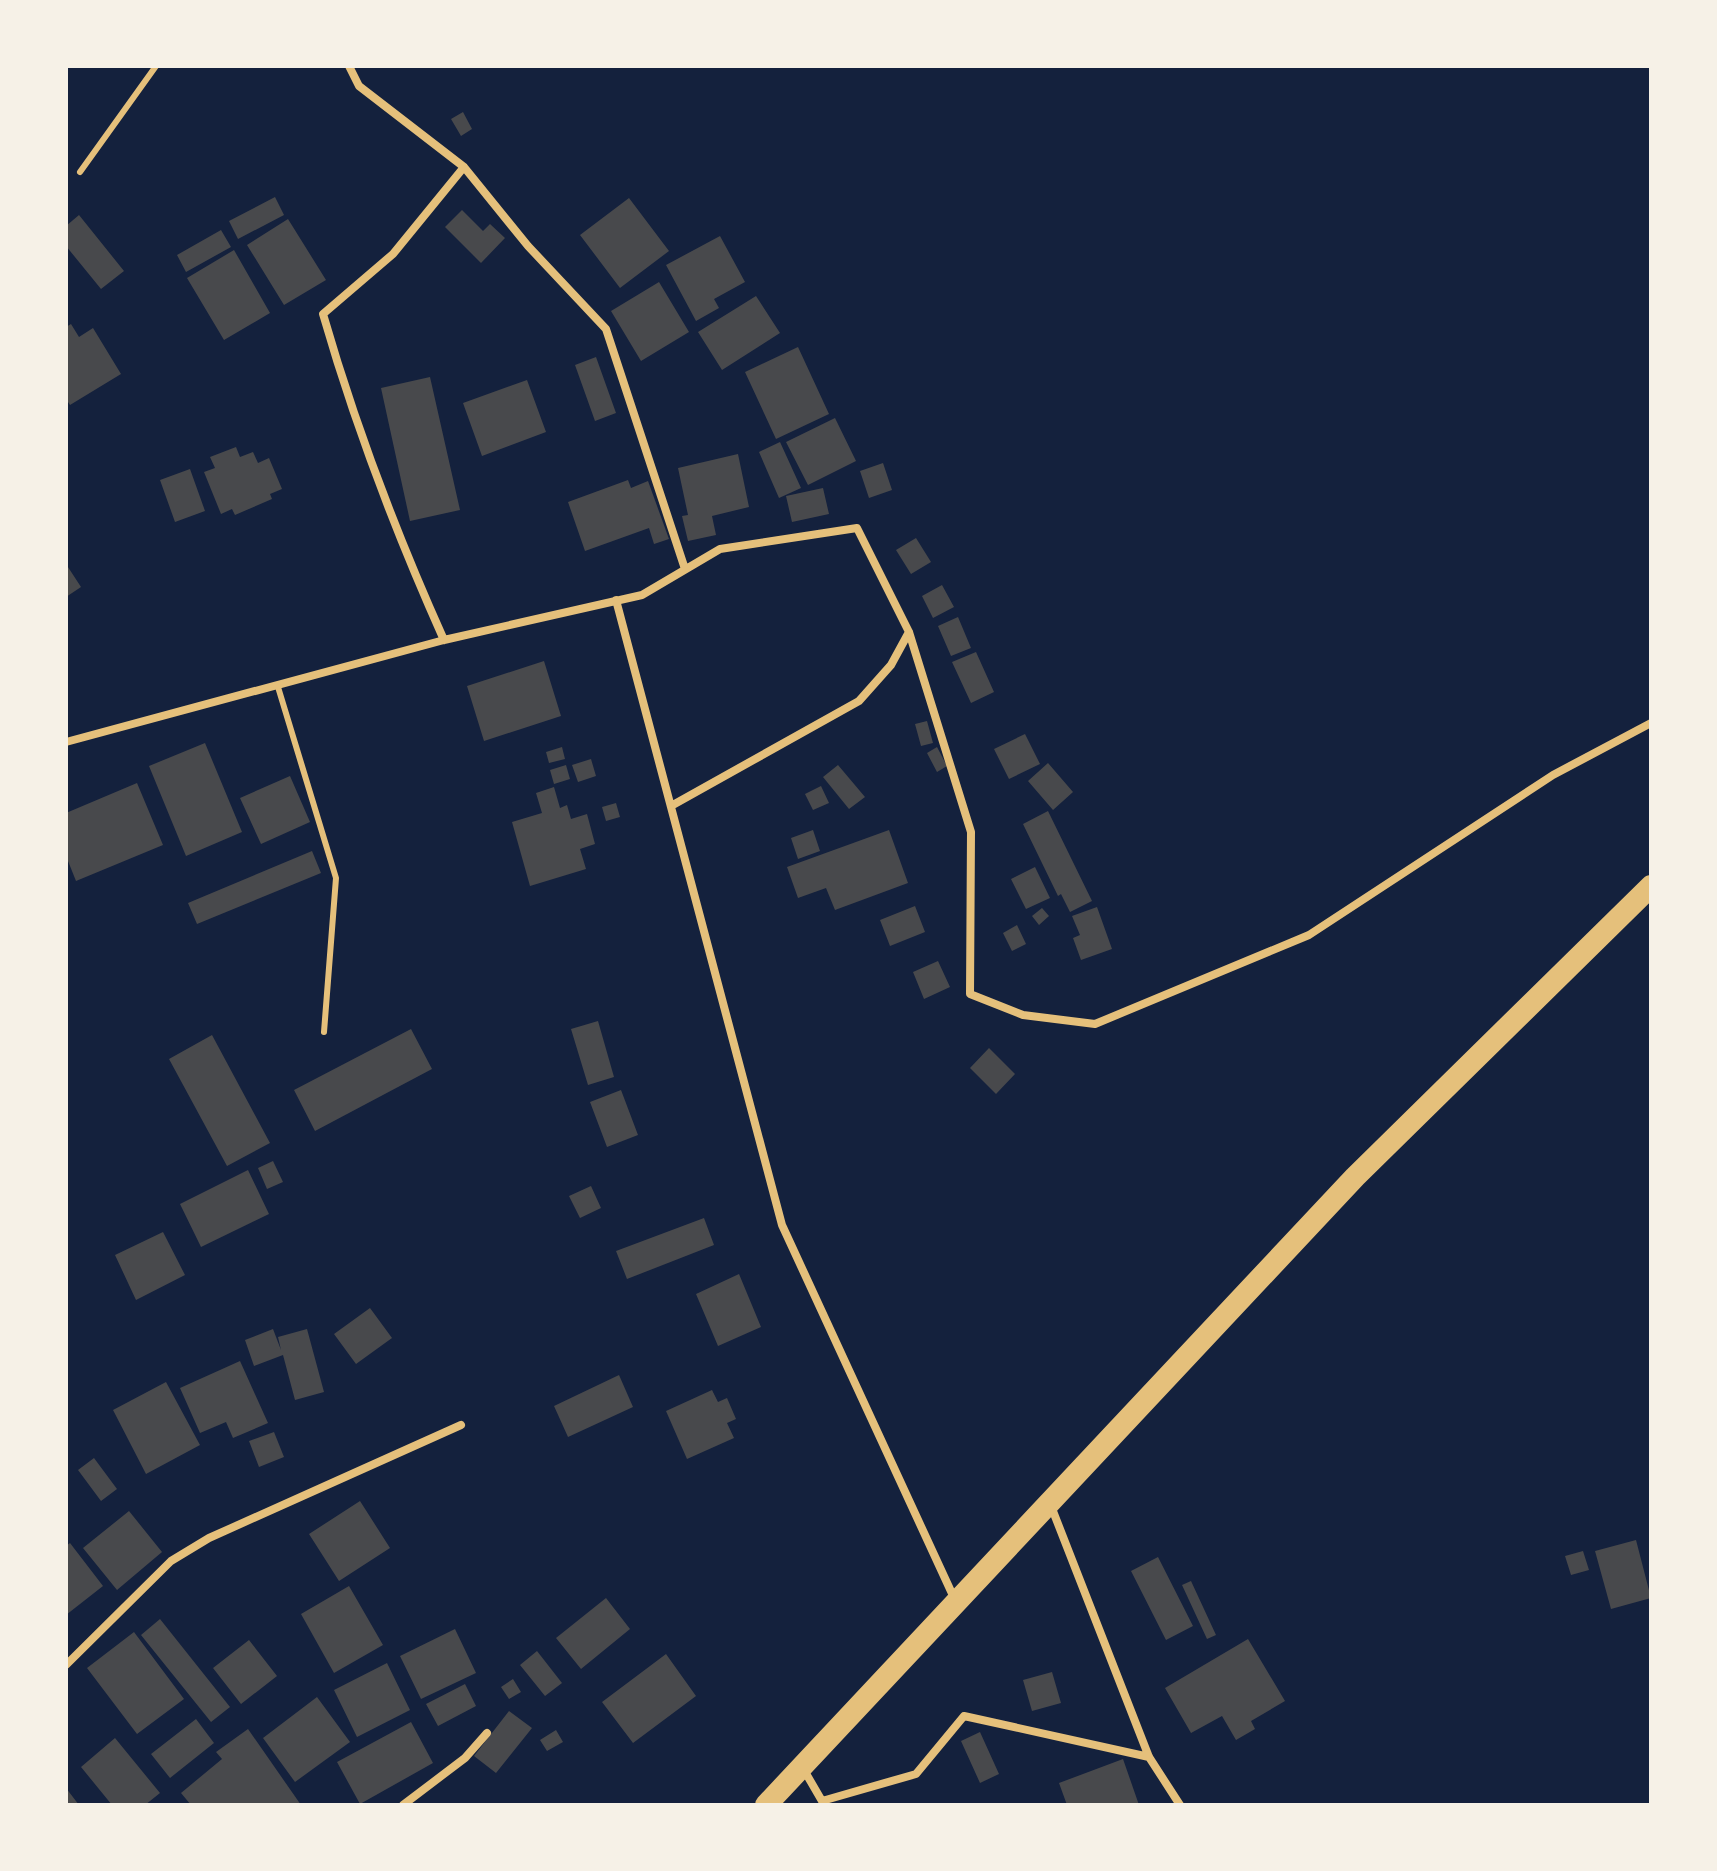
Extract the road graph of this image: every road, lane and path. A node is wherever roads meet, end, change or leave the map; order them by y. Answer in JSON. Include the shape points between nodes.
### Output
{"nodes":[{"id":1,"x":156,"y":66,"type":"edge"},
{"id":2,"x":349,"y":66,"type":"edge"},
{"id":3,"x":464,"y":167,"type":"junction"},
{"id":4,"x":80,"y":172,"type":"dead end"},
{"id":5,"x":685,"y":569,"type":"junction"},
{"id":6,"x":616,"y":600,"type":"junction"},
{"id":7,"x":909,"y":632,"type":"junction"},
{"id":8,"x":444,"y":640,"type":"junction"},
{"id":9,"x":278,"y":687,"type":"junction"},
{"id":10,"x":1651,"y":723,"type":"edge"},
{"id":11,"x":66,"y":742,"type":"edge"},
{"id":12,"x":671,"y":806,"type":"junction"},
{"id":13,"x":1651,"y":886,"type":"edge"},
{"id":14,"x":324,"y":1032,"type":"dead end"},
{"id":15,"x":461,"y":1425,"type":"dead end"},
{"id":16,"x":1049,"y":1502,"type":"junction"},
{"id":17,"x":955,"y":1602,"type":"junction"},
{"id":18,"x":66,"y":1665,"type":"edge"},
{"id":19,"x":487,"y":1733,"type":"dead end"},
{"id":20,"x":1149,"y":1757,"type":"junction"},
{"id":21,"x":802,"y":1766,"type":"junction"},
{"id":22,"x":821,"y":1803,"type":"edge"},
{"id":23,"x":403,"y":1805,"type":"edge"},
{"id":24,"x":766,"y":1805,"type":"edge"},
{"id":25,"x":1180,"y":1805,"type":"edge"}],
"edges":[{"from":1,"to":4,"type":"lane"},
{"from":2,"to":3,"type":"street","via":[[359,86]]},
{"from":3,"to":5,"type":"street","via":[[606,329]]},
{"from":3,"to":8,"type":"street","via":[[393,254],[323,314],[404,551]]},
{"from":5,"to":6,"type":"street","via":[[642,595]]},
{"from":5,"to":7,"type":"street","via":[[720,549],[857,528]]},
{"from":6,"to":8,"type":"street"},
{"from":6,"to":12,"type":"street"},
{"from":7,"to":10,"type":"street","via":[[971,832],[970,994],[1023,1015],[1095,1024],[1309,935],[1553,775]]},
{"from":7,"to":12,"type":"street","via":[[891,665],[859,701]]},
{"from":8,"to":9,"type":"street"},
{"from":9,"to":11,"type":"street"},
{"from":9,"to":14,"type":"lane","via":[[336,878]]},
{"from":12,"to":17,"type":"street","via":[[782,1225]]},
{"from":13,"to":16,"type":"highway","via":[[1355,1177]]},
{"from":15,"to":18,"type":"street","via":[[209,1538],[171,1561]]},
{"from":16,"to":17,"type":"highway"},
{"from":16,"to":20,"type":"street"},
{"from":17,"to":21,"type":"highway"},
{"from":19,"to":23,"type":"street","via":[[465,1758]]},
{"from":20,"to":22,"type":"street","via":[[964,1716],[916,1774]]},
{"from":20,"to":25,"type":"street"},
{"from":21,"to":22,"type":"street"},
{"from":21,"to":24,"type":"highway"}]}
